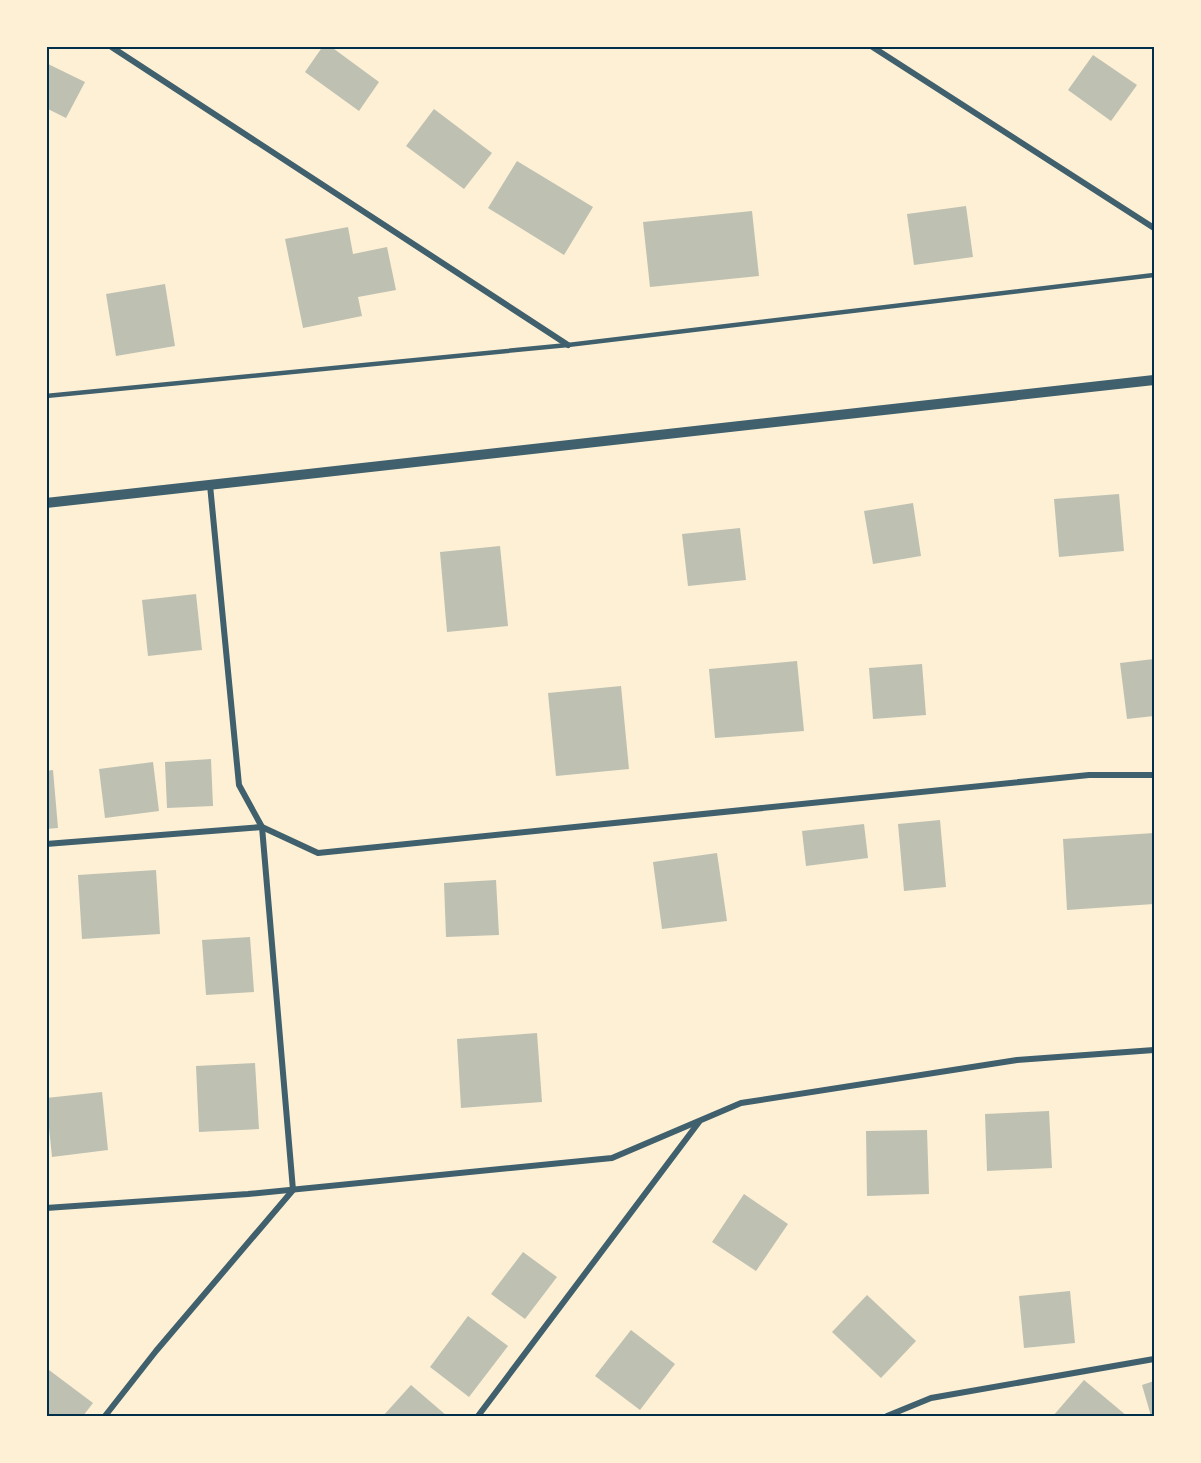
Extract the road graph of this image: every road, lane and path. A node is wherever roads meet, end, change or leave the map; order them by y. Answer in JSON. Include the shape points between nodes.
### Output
{"nodes":[{"id":1,"x":110,"y":46,"type":"edge"},
{"id":2,"x":871,"y":46,"type":"edge"},
{"id":3,"x":1155,"y":228,"type":"edge"},
{"id":4,"x":1155,"y":275,"type":"edge"},
{"id":5,"x":568,"y":345,"type":"junction"},
{"id":6,"x":1155,"y":380,"type":"edge"},
{"id":7,"x":46,"y":396,"type":"edge"},
{"id":8,"x":210,"y":484,"type":"junction"},
{"id":9,"x":46,"y":503,"type":"edge"},
{"id":10,"x":1155,"y":775,"type":"edge"},
{"id":11,"x":262,"y":827,"type":"junction"},
{"id":12,"x":46,"y":844,"type":"edge"},
{"id":13,"x":1155,"y":1050,"type":"edge"},
{"id":14,"x":701,"y":1120,"type":"junction"},
{"id":15,"x":293,"y":1190,"type":"junction"},
{"id":16,"x":46,"y":1208,"type":"edge"},
{"id":17,"x":1155,"y":1359,"type":"edge"},
{"id":18,"x":105,"y":1416,"type":"edge"},
{"id":19,"x":478,"y":1416,"type":"edge"},
{"id":20,"x":887,"y":1416,"type":"edge"}],
"edges":[{"from":1,"to":5,"type":"street"},
{"from":2,"to":3,"type":"street"},
{"from":4,"to":5,"type":"lane"},
{"from":5,"to":7,"type":"lane"},
{"from":6,"to":8,"type":"street"},
{"from":8,"to":9,"type":"street"},
{"from":8,"to":11,"type":"street","via":[[239,785]]},
{"from":10,"to":11,"type":"street","via":[[1089,775],[318,853]]},
{"from":11,"to":12,"type":"street"},
{"from":11,"to":15,"type":"street"},
{"from":13,"to":14,"type":"street","via":[[1017,1060],[741,1103]]},
{"from":14,"to":15,"type":"street","via":[[612,1158]]},
{"from":14,"to":19,"type":"street"},
{"from":15,"to":16,"type":"street"},
{"from":15,"to":18,"type":"street"},
{"from":17,"to":20,"type":"street","via":[[931,1398]]}]}
